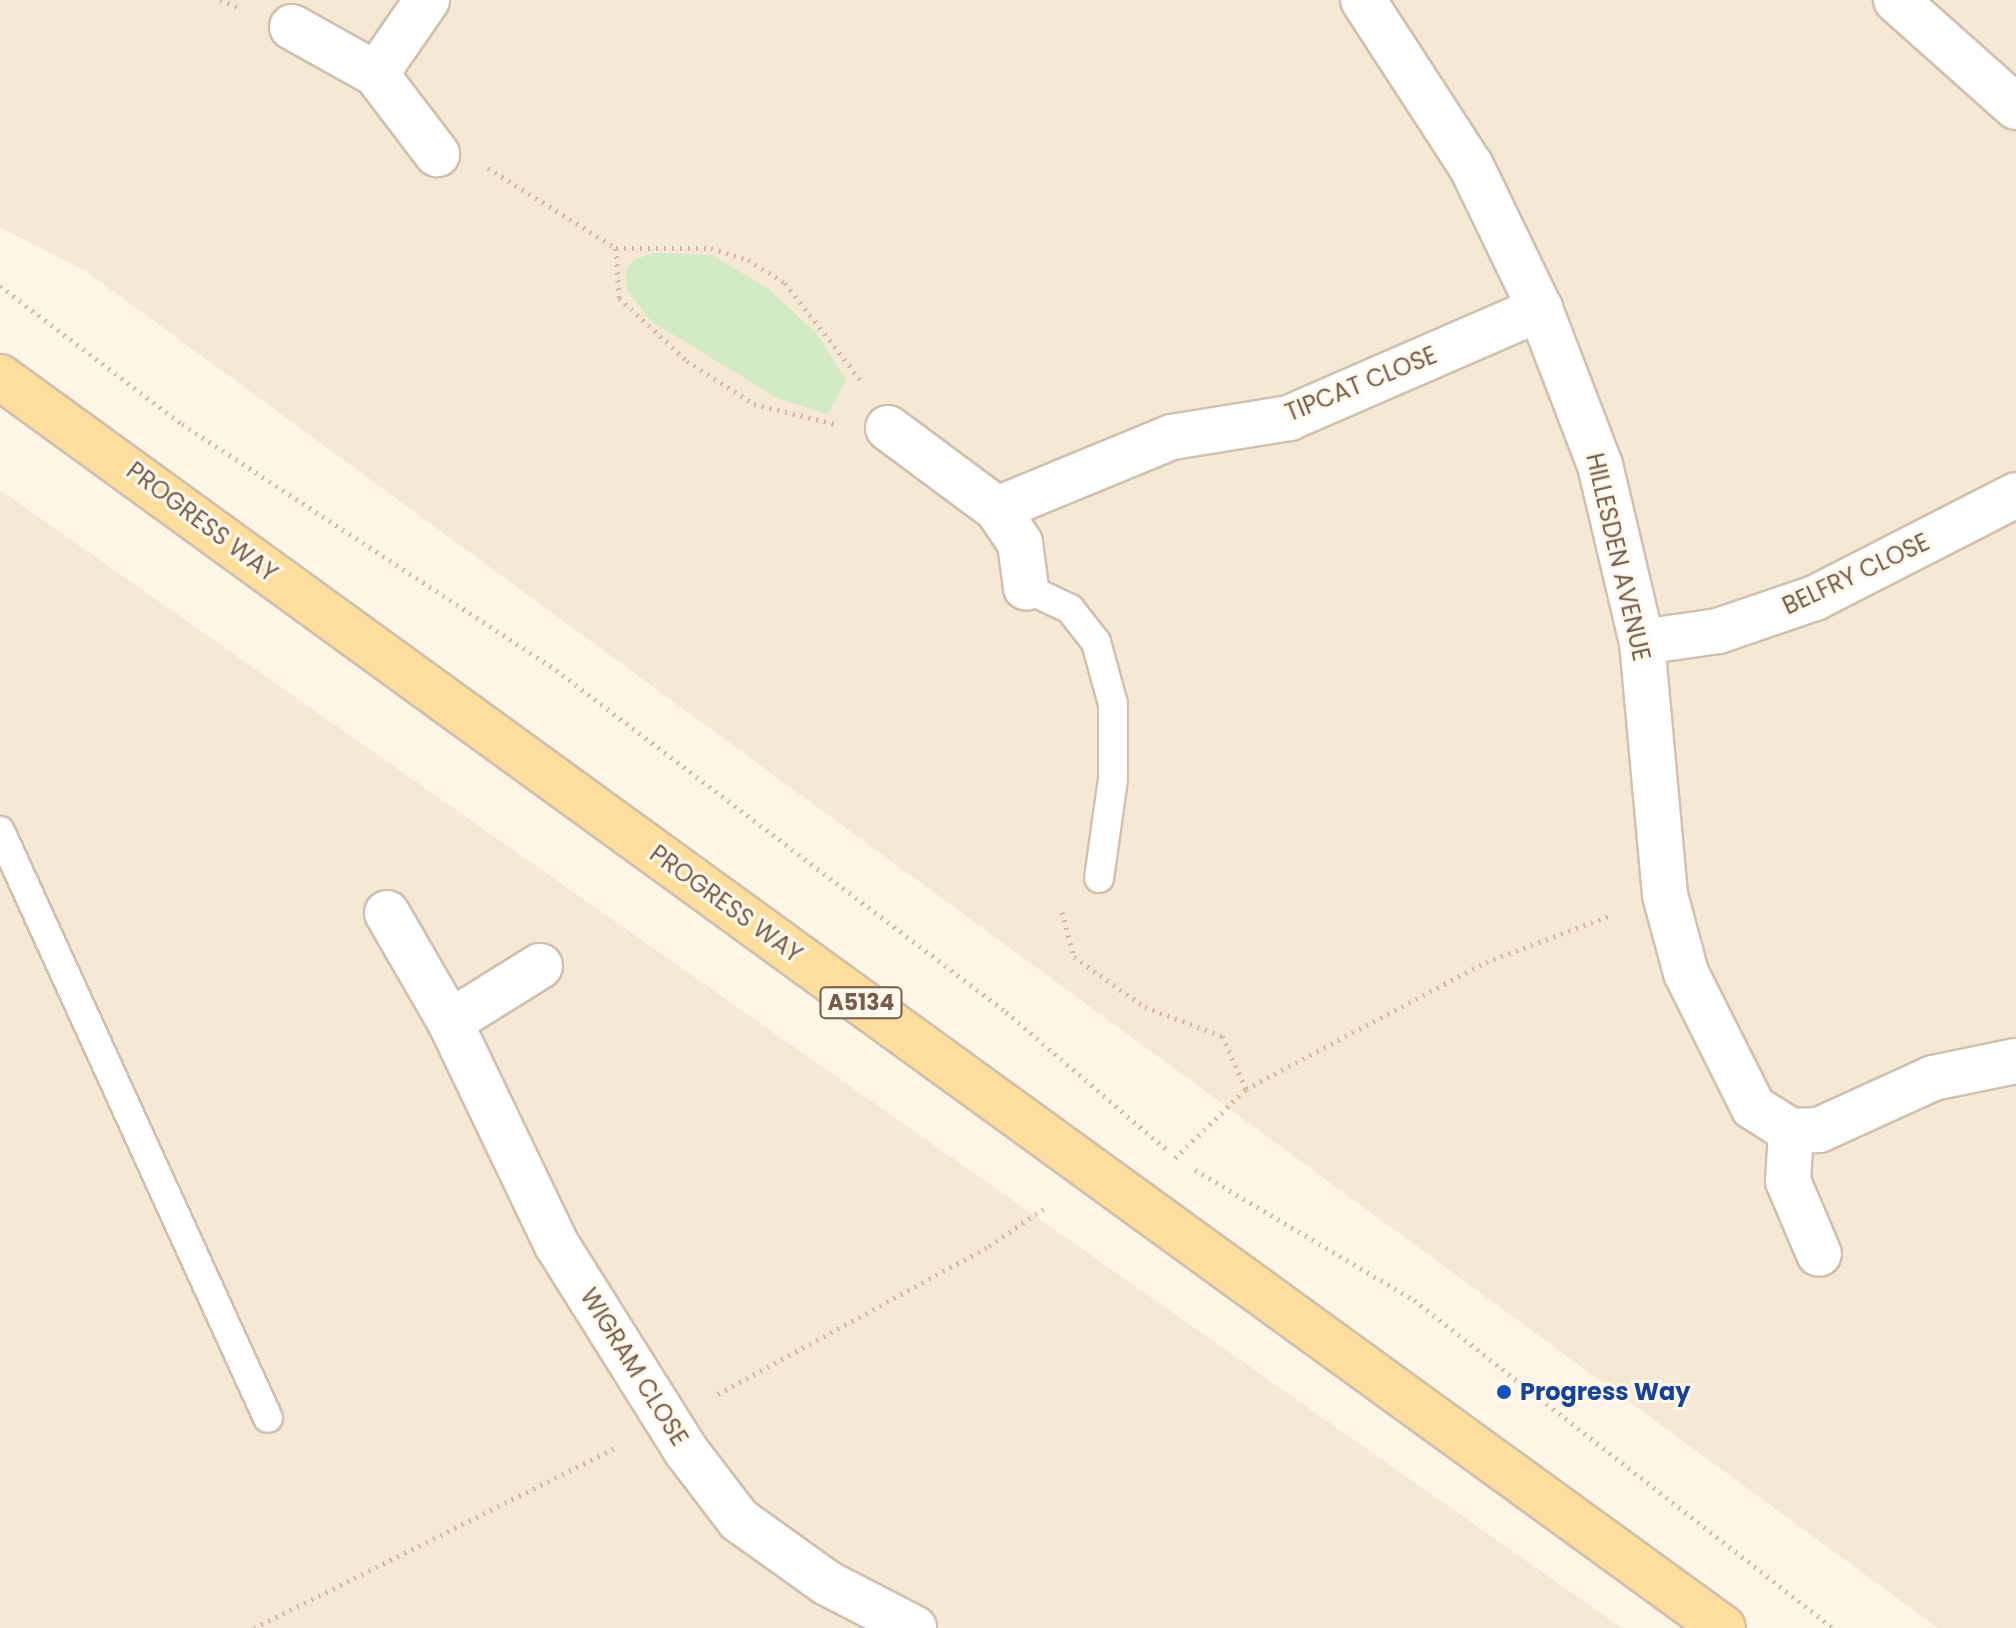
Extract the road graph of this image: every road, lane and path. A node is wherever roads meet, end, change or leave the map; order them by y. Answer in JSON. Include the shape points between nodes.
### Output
{"nodes":[{"id":1,"x":427,"y":0,"type":"edge"},
{"id":2,"x":1363,"y":0,"type":"edge"},
{"id":3,"x":1896,"y":0,"type":"edge"},
{"id":4,"x":292,"y":27,"type":"dead end"},
{"id":5,"x":376,"y":74,"type":"junction"},
{"id":6,"x":2016,"y":107,"type":"edge"},
{"id":7,"x":437,"y":154,"type":"joint"},
{"id":8,"x":616,"y":248,"type":"junction"},
{"id":9,"x":0,"y":286,"type":"edge"},
{"id":10,"x":1540,"y":309,"type":"junction"},
{"id":11,"x":0,"y":377,"type":"edge"},
{"id":12,"x":888,"y":428,"type":"junction"},
{"id":13,"x":2016,"y":495,"type":"edge"},
{"id":14,"x":997,"y":509,"type":"junction"},
{"id":15,"x":1026,"y":588,"type":"joint"},
{"id":16,"x":1642,"y":642,"type":"junction"},
{"id":17,"x":0,"y":831,"type":"edge"},
{"id":18,"x":1099,"y":878,"type":"dead end"},
{"id":19,"x":1665,"y":895,"type":"junction"},
{"id":20,"x":387,"y":913,"type":"dead end"},
{"id":21,"x":540,"y":966,"type":"dead end"},
{"id":22,"x":450,"y":1022,"type":"junction"},
{"id":23,"x":2016,"y":1061,"type":"edge"},
{"id":24,"x":1791,"y":1131,"type":"junction"},
{"id":25,"x":1175,"y":1158,"type":"junction"},
{"id":26,"x":1063,"y":1212,"type":"dead end"},
{"id":27,"x":1819,"y":1254,"type":"dead end"},
{"id":28,"x":268,"y":1418,"type":"dead end"},
{"id":29,"x":667,"y":1421,"type":"junction"},
{"id":30,"x":254,"y":1628,"type":"edge"},
{"id":31,"x":914,"y":1628,"type":"edge"},
{"id":32,"x":1723,"y":1628,"type":"edge"},
{"id":33,"x":1833,"y":1628,"type":"edge"}],
"edges":[{"from":1,"to":5,"type":"street"},
{"from":2,"to":10,"type":"street","name":"HILLESDEN AVENUE","via":[[1471,166]]},
{"from":3,"to":6,"type":"street"},
{"from":4,"to":5,"type":"street"},
{"from":5,"to":7,"type":"street"},
{"from":7,"to":8,"type":"path","via":[[497,170]]},
{"from":8,"to":12,"type":"path","via":[[711,248],[785,283],[848,356]]},
{"from":8,"to":12,"type":"path","via":[[619,298],[687,361],[754,404]]},
{"from":9,"to":25,"type":"path","via":[[182,424],[556,670],[1006,1012]]},
{"from":10,"to":14,"type":"street","name":"TIPCAT CLOSE","via":[[1289,418],[1172,437]]},
{"from":10,"to":16,"type":"street","name":"HILLESDEN AVENUE","via":[[1600,465]]},
{"from":11,"to":32,"type":"main road","name":"PROGRESS WAY","number":"A5134"},
{"from":12,"to":14,"type":"street"},
{"from":13,"to":16,"type":"street","name":"BELFRY CLOSE","via":[[1815,598],[1718,631]]},
{"from":14,"to":15,"type":"street","via":[[1020,543]]},
{"from":15,"to":18,"type":"lane","via":[[1070,609],[1096,642],[1113,704],[1113,779]]},
{"from":16,"to":19,"type":"street","name":"HILLESDEN AVENUE"},
{"from":17,"to":28,"type":"lane"},
{"from":19,"to":24,"type":"street","name":"HILLESDEN AVENUE","via":[[1686,973],[1753,1107]]},
{"from":19,"to":25,"type":"path","via":[[1486,962],[1246,1089]]},
{"from":20,"to":22,"type":"street","name":"WIGRAM CLOSE"},
{"from":21,"to":22,"type":"street"},
{"from":22,"to":29,"type":"street","name":"WIGRAM CLOSE","via":[[557,1245]]},
{"from":23,"to":24,"type":"street","via":[[1933,1078],[1843,1122]]},
{"from":24,"to":27,"type":"street","via":[[1788,1181]]},
{"from":25,"to":33,"type":"path","via":[[1414,1300]]},
{"from":26,"to":29,"type":"path","via":[[1051,1203],[989,1246]]},
{"from":29,"to":30,"type":"path"},
{"from":29,"to":31,"type":"street","name":"WIGRAM CLOSE","via":[[739,1520],[827,1583]]}]}
